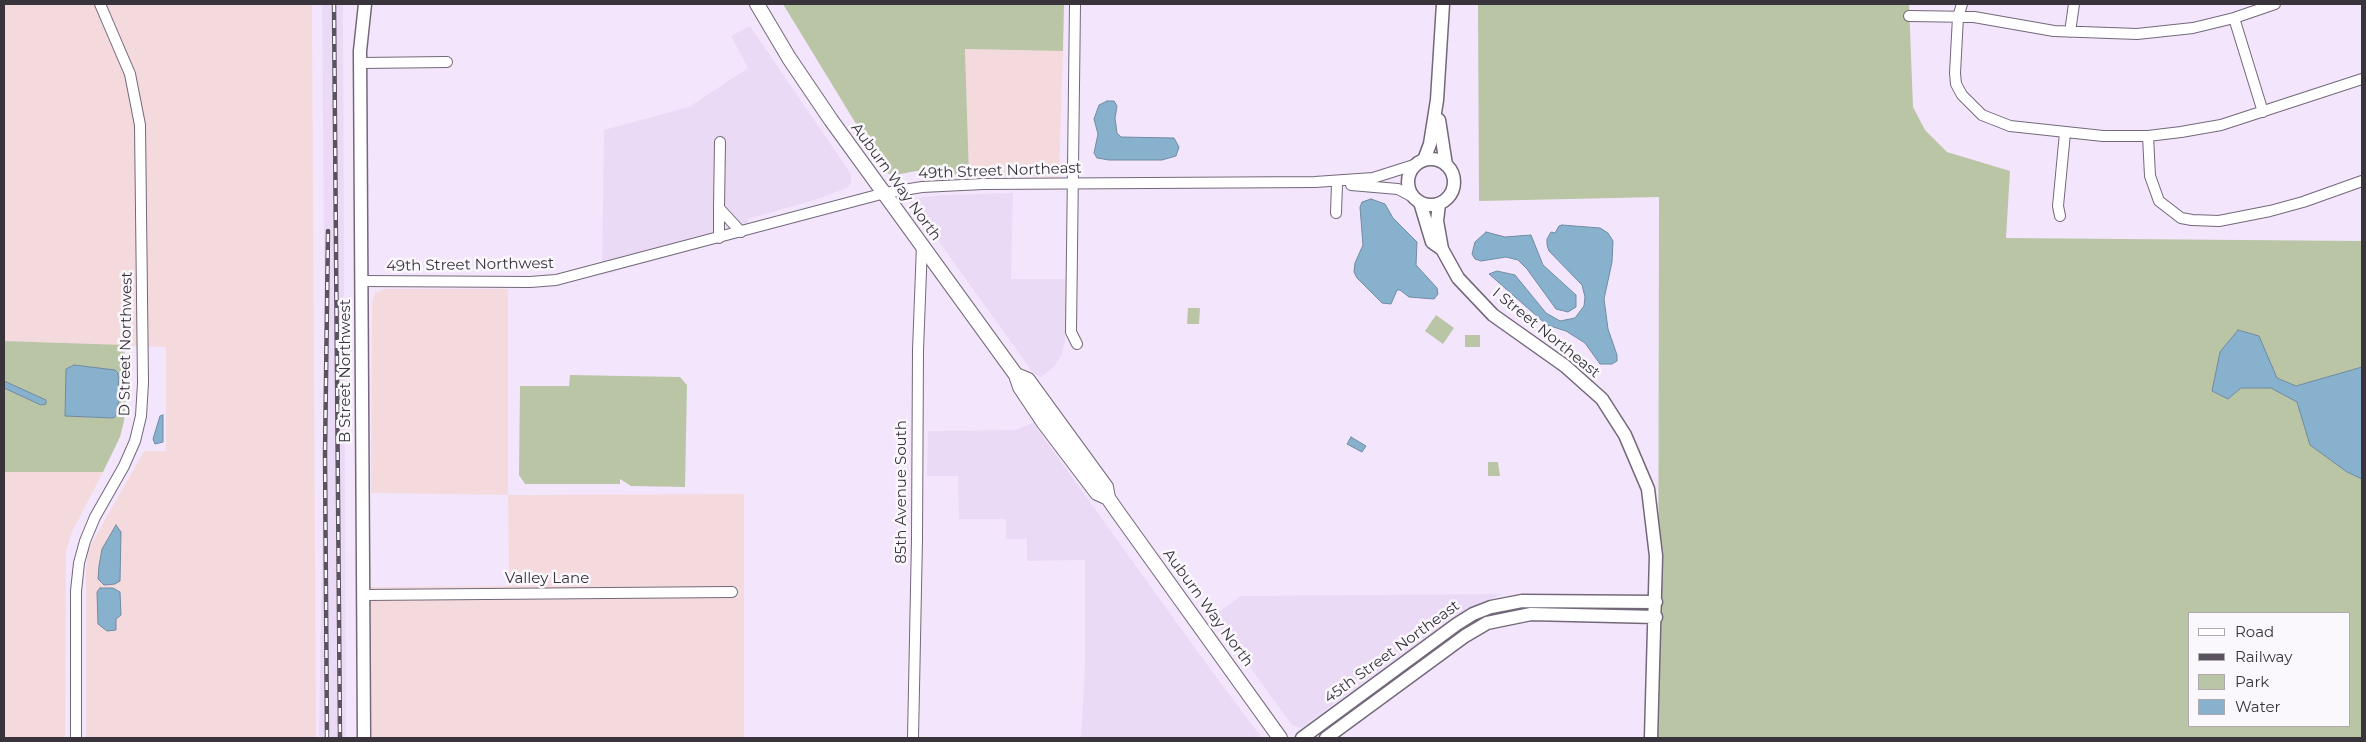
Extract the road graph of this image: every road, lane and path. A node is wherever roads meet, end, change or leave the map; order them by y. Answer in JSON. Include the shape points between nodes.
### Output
{"nodes":[{"id":1,"x":100,"y":4,"type":"edge"},
{"id":2,"x":365,"y":4,"type":"edge"},
{"id":3,"x":757,"y":4,"type":"edge"},
{"id":4,"x":1075,"y":4,"type":"edge"},
{"id":5,"x":1443,"y":4,"type":"edge"},
{"id":6,"x":1955,"y":4,"type":"edge"},
{"id":7,"x":1962,"y":4,"type":"edge"},
{"id":8,"x":2074,"y":4,"type":"edge"},
{"id":9,"x":2275,"y":4,"type":"edge"},
{"id":10,"x":1910,"y":16,"type":"dead end"},
{"id":11,"x":1958,"y":17,"type":"junction"},
{"id":12,"x":2234,"y":18,"type":"junction"},
{"id":13,"x":2070,"y":32,"type":"junction"},
{"id":14,"x":447,"y":62,"type":"dead end"},
{"id":15,"x":361,"y":63,"type":"junction"},
{"id":16,"x":2362,"y":78,"type":"edge"},
{"id":17,"x":1437,"y":100,"type":"junction"},
{"id":18,"x":2263,"y":112,"type":"junction"},
{"id":19,"x":2065,"y":133,"type":"junction"},
{"id":20,"x":2148,"y":136,"type":"junction"},
{"id":21,"x":720,"y":142,"type":"dead end"},
{"id":22,"x":1420,"y":162,"type":"junction"},
{"id":23,"x":1446,"y":165,"type":"junction"},
{"id":24,"x":2362,"y":181,"type":"edge"},
{"id":25,"x":1315,"y":182,"type":"junction"},
{"id":26,"x":1073,"y":184,"type":"junction"},
{"id":27,"x":1337,"y":184,"type":"junction"},
{"id":28,"x":885,"y":193,"type":"junction"},
{"id":29,"x":1418,"y":200,"type":"junction"},
{"id":30,"x":1439,"y":204,"type":"junction"},
{"id":31,"x":719,"y":208,"type":"junction"},
{"id":32,"x":1336,"y":213,"type":"dead end"},
{"id":33,"x":2060,"y":216,"type":"dead end"},
{"id":34,"x":741,"y":232,"type":"junction"},
{"id":35,"x":719,"y":238,"type":"junction"},
{"id":36,"x":922,"y":245,"type":"junction"},
{"id":37,"x":1442,"y":249,"type":"junction"},
{"id":38,"x":578,"y":276,"type":"joint"},
{"id":39,"x":363,"y":281,"type":"junction"},
{"id":40,"x":1077,"y":344,"type":"dead end"},
{"id":41,"x":1016,"y":375,"type":"junction"},
{"id":42,"x":1107,"y":496,"type":"junction"},
{"id":43,"x":732,"y":592,"type":"dead end"},
{"id":44,"x":363,"y":595,"type":"junction"},
{"id":45,"x":1656,"y":602,"type":"junction"},
{"id":46,"x":1656,"y":617,"type":"junction"},
{"id":47,"x":76,"y":738,"type":"edge"},
{"id":48,"x":364,"y":738,"type":"edge"},
{"id":49,"x":913,"y":738,"type":"edge"},
{"id":50,"x":1280,"y":738,"type":"edge"},
{"id":51,"x":1302,"y":738,"type":"edge"},
{"id":52,"x":1326,"y":738,"type":"edge"},
{"id":53,"x":1651,"y":738,"type":"edge"}],
"edges":[{"from":1,"to":47,"type":"street","name":"D Street Northwest","via":[[130,74],[140,125],[144,383],[135,441],[95,517],[79,563],[76,591]]},
{"from":2,"to":15,"type":"street","name":"B Street Northwest"},
{"from":3,"to":28,"type":"main road","name":"Auburn Way North","via":[[830,120]]},
{"from":4,"to":26,"type":"street"},
{"from":5,"to":17,"type":"street"},
{"from":6,"to":11,"type":"street"},
{"from":7,"to":11,"type":"street"},
{"from":8,"to":13,"type":"street"},
{"from":9,"to":12,"type":"street"},
{"from":10,"to":11,"type":"street"},
{"from":11,"to":13,"type":"street"},
{"from":11,"to":19,"type":"street","via":[[1956,84],[1970,105],[1996,122]]},
{"from":12,"to":13,"type":"street","via":[[2162,32]]},
{"from":12,"to":18,"type":"street"},
{"from":14,"to":15,"type":"street"},
{"from":15,"to":39,"type":"street","name":"B Street Northwest"},
{"from":16,"to":18,"type":"street"},
{"from":17,"to":22,"type":"street","via":[[1430,144]]},
{"from":17,"to":23,"type":"street"},
{"from":18,"to":20,"type":"street","via":[[2221,125]]},
{"from":19,"to":20,"type":"street"},
{"from":19,"to":33,"type":"street","via":[[2058,206]]},
{"from":20,"to":24,"type":"street","via":[[2153,190],[2159,201],[2181,218],[2206,222],[2251,214],[2303,202]]},
{"from":21,"to":31,"type":"street"},
{"from":22,"to":23,"type":"street","via":[[1439,161]]},
{"from":22,"to":25,"type":"street","name":"49th Street Northeast","via":[[1373,178]]},
{"from":22,"to":29,"type":"street","via":[[1408,177],[1408,184]]},
{"from":23,"to":30,"type":"street","via":[[1454,185],[1447,198]]},
{"from":25,"to":26,"type":"street","name":"49th Street Northeast"},
{"from":25,"to":27,"type":"street","name":"49th Street Northeast"},
{"from":26,"to":28,"type":"street","name":"49th Street Northeast","via":[[983,184],[922,187]]},
{"from":26,"to":40,"type":"street","via":[[1071,332]]},
{"from":27,"to":29,"type":"street","name":"49th Street Northeast","via":[[1386,187],[1406,192]]},
{"from":27,"to":32,"type":"street"},
{"from":28,"to":34,"type":"street","name":"49th Street Northeast"},
{"from":28,"to":36,"type":"main road","name":"Auburn Way North"},
{"from":29,"to":30,"type":"street","via":[[1427,205]]},
{"from":29,"to":37,"type":"street","name":"I Street Northeast","via":[[1432,242]]},
{"from":30,"to":37,"type":"street","name":"I Street Northeast","via":[[1437,221]]},
{"from":31,"to":34,"type":"street"},
{"from":31,"to":35,"type":"street"},
{"from":34,"to":35,"type":"street","name":"49th Street Northeast"},
{"from":35,"to":38,"type":"street","name":"49th Street Northeast"},
{"from":36,"to":41,"type":"main road","name":"Auburn Way North"},
{"from":36,"to":49,"type":"street","name":"85th Avenue South"},
{"from":37,"to":45,"type":"street","name":"I Street Northeast","via":[[1458,278],[1493,315],[1565,366],[1602,399],[1626,434],[1648,489],[1656,556]]},
{"from":38,"to":39,"type":"street","name":"49th Street Northwest","via":[[530,282]]},
{"from":39,"to":44,"type":"street","name":"B Street Northwest"},
{"from":41,"to":42,"type":"main road","name":"Auburn Way North","via":[[1020,387],[1097,493]]},
{"from":41,"to":42,"type":"main road","name":"Auburn Way North","via":[[1028,380],[1106,486]]},
{"from":42,"to":50,"type":"main road","name":"Auburn Way North"},
{"from":43,"to":44,"type":"street","name":"Valley Lane"},
{"from":44,"to":48,"type":"street","name":"B Street Northwest"},
{"from":45,"to":46,"type":"street","name":"I Street Northeast"},
{"from":45,"to":51,"type":"street","name":"45th Street Northeast","via":[[1522,601],[1491,607],[1458,624]]},
{"from":46,"to":52,"type":"street","name":"45th Street Northeast","via":[[1530,614],[1487,623]]},
{"from":46,"to":53,"type":"street","name":"I Street Northeast"}]}
